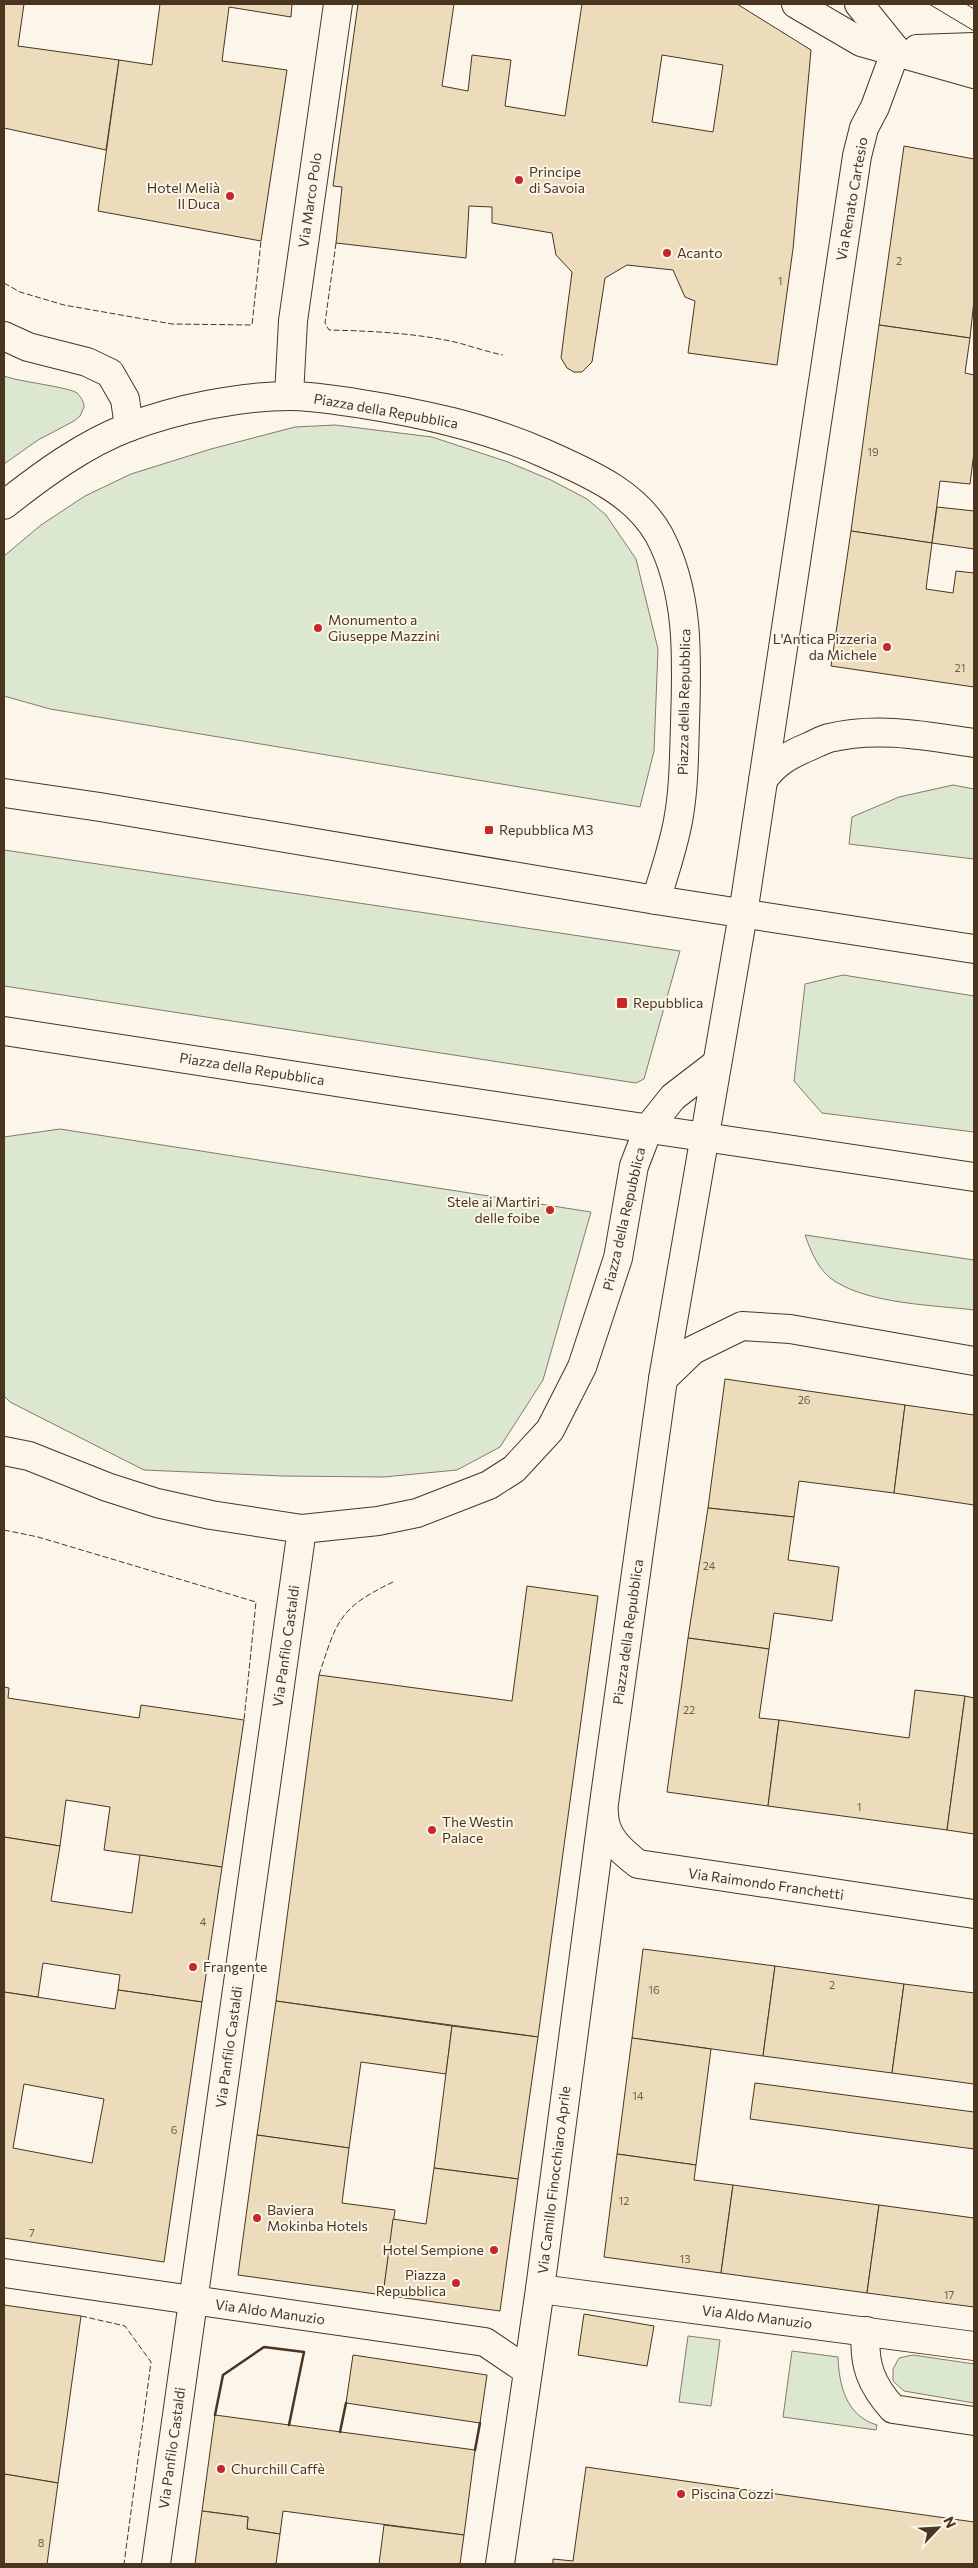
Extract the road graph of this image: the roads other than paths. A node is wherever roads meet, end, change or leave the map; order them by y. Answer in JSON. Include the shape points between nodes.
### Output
{"nodes":[{"id":1,"x":338,"y":4,"type":"edge"},
{"id":2,"x":796,"y":4,"type":"edge"},
{"id":3,"x":859,"y":4,"type":"edge"},
{"id":4,"x":974,"y":47,"type":"edge"},
{"id":5,"x":896,"y":50,"type":"junction"},
{"id":6,"x":974,"y":74,"type":"edge"},
{"id":7,"x":832,"y":323,"type":"joint"},
{"id":8,"x":4,"y":336,"type":"edge"},
{"id":9,"x":289,"y":396,"type":"junction"},
{"id":10,"x":129,"y":427,"type":"junction"},
{"id":11,"x":4,"y":505,"type":"edge"},
{"id":12,"x":974,"y":743,"type":"edge"},
{"id":13,"x":4,"y":773,"type":"edge"},
{"id":14,"x":763,"y":780,"type":"junction"},
{"id":15,"x":4,"y":793,"type":"edge"},
{"id":16,"x":100,"y":807,"type":"junction"},
{"id":17,"x":656,"y":900,"type":"junction"},
{"id":18,"x":742,"y":914,"type":"junction"},
{"id":19,"x":974,"y":949,"type":"edge"},
{"id":20,"x":4,"y":1031,"type":"edge"},
{"id":21,"x":716,"y":1064,"type":"junction"},
{"id":22,"x":649,"y":1127,"type":"junction"},
{"id":23,"x":705,"y":1136,"type":"junction"},
{"id":24,"x":974,"y":1177,"type":"edge"},
{"id":25,"x":974,"y":1361,"type":"edge"},
{"id":26,"x":663,"y":1379,"type":"junction"},
{"id":27,"x":4,"y":1432,"type":"edge"},
{"id":28,"x":16,"y":1454,"type":"edge"},
{"id":29,"x":302,"y":1529,"type":"junction"},
{"id":30,"x":605,"y":1796,"type":"junction"},
{"id":31,"x":974,"y":1914,"type":"edge"},
{"id":32,"x":4,"y":2273,"type":"edge"},
{"id":33,"x":540,"y":2289,"type":"junction"},
{"id":34,"x":192,"y":2302,"type":"junction"},
{"id":35,"x":866,"y":2331,"type":"junction"},
{"id":36,"x":974,"y":2346,"type":"edge"},
{"id":37,"x":528,"y":2371,"type":"junction"},
{"id":38,"x":974,"y":2420,"type":"edge"},
{"id":39,"x":156,"y":2564,"type":"edge"},
{"id":40,"x":500,"y":2564,"type":"edge"}],
"edges":[{"from":1,"to":9,"type":"street","name":"Via Marco Polo","via":[[293,320]]},
{"from":2,"to":5,"type":"street","via":[[852,38]]},
{"from":3,"to":5,"type":"street"},
{"from":4,"to":5,"type":"street"},
{"from":5,"to":6,"type":"street"},
{"from":5,"to":7,"type":"street","name":"Via Renato Cartesio","via":[[860,141]]},
{"from":7,"to":14,"type":"street","name":"Piazza della Repubblica"},
{"from":8,"to":10,"type":"street","via":[[110,373],[125,399]]},
{"from":9,"to":10,"type":"street","name":"Piazza della Repubblica","via":[[217,404]]},
{"from":9,"to":17,"type":"street","name":"Piazza della Repubblica","via":[[426,416],[528,446],[611,486],[634,503],[651,523],[677,580],[687,667],[682,793],[673,846]]},
{"from":10,"to":11,"type":"street","name":"Piazza della Repubblica","via":[[77,454]]},
{"from":12,"to":14,"type":"street","via":[[902,734],[846,734],[827,738],[794,753],[772,767]]},
{"from":13,"to":16,"type":"street","via":[[29,785]]},
{"from":14,"to":18,"type":"street","name":"Piazza della Repubblica"},
{"from":15,"to":16,"type":"street"},
{"from":16,"to":17,"type":"street"},
{"from":17,"to":18,"type":"street"},
{"from":18,"to":19,"type":"street"},
{"from":18,"to":21,"type":"street","name":"Piazza della Repubblica"},
{"from":20,"to":22,"type":"street","name":"Piazza della Repubblica"},
{"from":21,"to":22,"type":"street","name":"Piazza della Repubblica","via":[[673,1097]]},
{"from":21,"to":23,"type":"street","name":"Piazza della Repubblica"},
{"from":22,"to":23,"type":"street","name":"Piazza della Repubblica"},
{"from":22,"to":29,"type":"street","name":"Piazza della Repubblica","via":[[634,1166],[618,1258],[596,1330],[567,1400],[538,1444],[514,1469],[496,1481],[435,1507],[396,1518]]},
{"from":23,"to":24,"type":"street","name":"Piazza della Repubblica"},
{"from":23,"to":26,"type":"street","name":"Piazza della Repubblica"},
{"from":25,"to":26,"type":"street","via":[[790,1329],[742,1326],[693,1350]]},
{"from":26,"to":30,"type":"street","name":"Piazza della Repubblica"},
{"from":27,"to":28,"type":"street","name":"Piazza della Repubblica"},
{"from":28,"to":29,"type":"street","name":"Piazza della Repubblica","via":[[157,1503]]},
{"from":29,"to":34,"type":"street","name":"Via Panfilo Castaldi"},
{"from":30,"to":31,"type":"street","name":"Via Raimondo Franchetti","via":[[604,1822],[611,1839],[638,1864]]},
{"from":30,"to":33,"type":"street","name":"Via Camillo Finocchiaro Aprile"},
{"from":32,"to":34,"type":"street","name":"Via Aldo Manuzio"},
{"from":33,"to":35,"type":"street","name":"Via Aldo Manuzio"},
{"from":33,"to":37,"type":"street","name":"Via Camillo Finocchiaro Aprile"},
{"from":34,"to":37,"type":"street","name":"Via Aldo Manuzio","via":[[485,2342]]},
{"from":34,"to":39,"type":"street","name":"Via Panfilo Castaldi"},
{"from":35,"to":36,"type":"street","name":"Via Aldo Manuzio"},
{"from":35,"to":38,"type":"street","via":[[866,2366],[880,2395],[893,2409]]},
{"from":37,"to":40,"type":"street","name":"Via Camillo Finocchiaro Aprile"}]}
